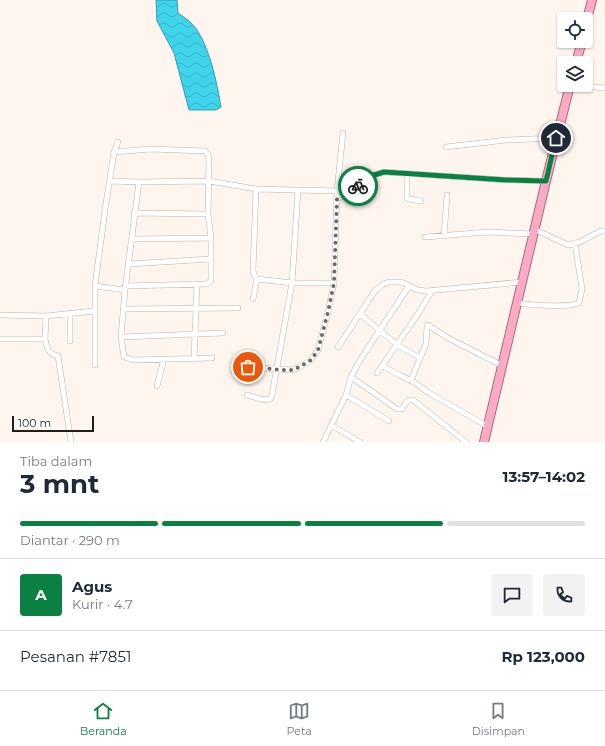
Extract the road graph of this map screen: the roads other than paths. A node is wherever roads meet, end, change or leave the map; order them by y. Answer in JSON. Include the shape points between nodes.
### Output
{"nodes":[{"id":1,"x":592,"y":0,"type":"edge"},
{"id":2,"x":589,"y":12,"type":"edge"},
{"id":3,"x":593,"y":87,"type":"edge"},
{"id":4,"x":605,"y":88,"type":"edge"},
{"id":5,"x":568,"y":92,"type":"edge"},
{"id":6,"x":343,"y":133,"type":"dead end"},
{"id":7,"x":556,"y":138,"type":"junction"},
{"id":8,"x":118,"y":142,"type":"dead end"},
{"id":9,"x":446,"y":147,"type":"dead end"},
{"id":10,"x":114,"y":152,"type":"junction"},
{"id":11,"x":407,"y":174,"type":"junction"},
{"id":12,"x":110,"y":181,"type":"junction"},
{"id":13,"x":209,"y":181,"type":"junction"},
{"id":14,"x":546,"y":181,"type":"junction"},
{"id":15,"x":139,"y":182,"type":"junction"},
{"id":16,"x":256,"y":189,"type":"junction"},
{"id":17,"x":298,"y":190,"type":"junction"},
{"id":18,"x":337,"y":191,"type":"junction"},
{"id":19,"x":447,"y":195,"type":"dead end"},
{"id":20,"x":337,"y":199,"type":"junction"},
{"id":21,"x":421,"y":201,"type":"dead end"},
{"id":22,"x":134,"y":213,"type":"junction"},
{"id":23,"x":208,"y":214,"type":"junction"},
{"id":24,"x":605,"y":231,"type":"edge"},
{"id":25,"x":534,"y":232,"type":"junction"},
{"id":26,"x":444,"y":236,"type":"junction"},
{"id":27,"x":425,"y":237,"type":"dead end"},
{"id":28,"x":211,"y":238,"type":"junction"},
{"id":29,"x":132,"y":239,"type":"junction"},
{"id":30,"x":575,"y":243,"type":"junction"},
{"id":31,"x":211,"y":259,"type":"junction"},
{"id":32,"x":129,"y":264,"type":"junction"},
{"id":33,"x":257,"y":279,"type":"junction"},
{"id":34,"x":522,"y":282,"type":"junction"},
{"id":35,"x":292,"y":283,"type":"junction"},
{"id":36,"x":334,"y":283,"type":"junction"},
{"id":37,"x":198,"y":284,"type":"junction"},
{"id":38,"x":95,"y":286,"type":"junction"},
{"id":39,"x":409,"y":286,"type":"junction"},
{"id":40,"x":125,"y":288,"type":"junction"},
{"id":41,"x":432,"y":291,"type":"junction"},
{"id":42,"x":253,"y":299,"type":"dead end"},
{"id":43,"x":517,"y":303,"type":"junction"},
{"id":44,"x":238,"y":308,"type":"dead end"},
{"id":45,"x":123,"y":309,"type":"junction"},
{"id":46,"x":197,"y":309,"type":"junction"},
{"id":47,"x":94,"y":311,"type":"junction"},
{"id":48,"x":70,"y":313,"type":"junction"},
{"id":49,"x":360,"y":314,"type":"junction"},
{"id":50,"x":0,"y":315,"type":"edge"},
{"id":51,"x":46,"y":316,"type":"junction"},
{"id":52,"x":378,"y":331,"type":"junction"},
{"id":53,"x":195,"y":333,"type":"junction"},
{"id":54,"x":224,"y":333,"type":"dead end"},
{"id":55,"x":121,"y":337,"type":"junction"},
{"id":56,"x":0,"y":339,"type":"edge"},
{"id":57,"x":45,"y":339,"type":"junction"},
{"id":58,"x":70,"y":341,"type":"dead end"},
{"id":59,"x":397,"y":345,"type":"junction"},
{"id":60,"x":338,"y":347,"type":"dead end"},
{"id":61,"x":212,"y":358,"type":"dead end"},
{"id":62,"x":420,"y":358,"type":"junction"},
{"id":63,"x":164,"y":359,"type":"junction"},
{"id":64,"x":194,"y":359,"type":"junction"},
{"id":65,"x":95,"y":365,"type":"dead end"},
{"id":66,"x":501,"y":365,"type":"junction"},
{"id":67,"x":383,"y":366,"type":"junction"},
{"id":68,"x":248,"y":367,"type":"dead end"},
{"id":69,"x":277,"y":369,"type":"junction"},
{"id":70,"x":377,"y":373,"type":"dead end"},
{"id":71,"x":351,"y":377,"type":"junction"},
{"id":72,"x":411,"y":380,"type":"junction"},
{"id":73,"x":157,"y":386,"type":"dead end"},
{"id":74,"x":247,"y":394,"type":"dead end"},
{"id":75,"x":346,"y":395,"type":"junction"},
{"id":76,"x":389,"y":421,"type":"dead end"},
{"id":77,"x":331,"y":425,"type":"junction"},
{"id":78,"x":487,"y":426,"type":"junction"},
{"id":79,"x":71,"y":442,"type":"edge"},
{"id":80,"x":324,"y":442,"type":"edge"},
{"id":81,"x":360,"y":442,"type":"edge"},
{"id":82,"x":466,"y":442,"type":"edge"},
{"id":83,"x":484,"y":442,"type":"edge"}],
"edges":[{"from":1,"to":2,"type":"highway"},
{"from":3,"to":4,"type":"street"},
{"from":5,"to":7,"type":"highway"},
{"from":6,"to":18,"type":"street"},
{"from":7,"to":9,"type":"street","via":[[506,140]]},
{"from":7,"to":14,"type":"highway"},
{"from":8,"to":10,"type":"street"},
{"from":10,"to":12,"type":"street"},
{"from":10,"to":13,"type":"street","via":[[150,149],[205,151],[209,156]]},
{"from":11,"to":14,"type":"street"},
{"from":11,"to":20,"type":"street","via":[[378,173]]},
{"from":11,"to":21,"type":"street","via":[[407,198]]},
{"from":12,"to":15,"type":"street"},
{"from":12,"to":38,"type":"street"},
{"from":13,"to":15,"type":"street"},
{"from":13,"to":16,"type":"street"},
{"from":13,"to":23,"type":"street"},
{"from":14,"to":25,"type":"highway"},
{"from":15,"to":22,"type":"street"},
{"from":16,"to":17,"type":"street"},
{"from":16,"to":33,"type":"street","via":[[253,270]]},
{"from":17,"to":18,"type":"street"},
{"from":17,"to":35,"type":"street"},
{"from":18,"to":20,"type":"street"},
{"from":19,"to":26,"type":"street"},
{"from":20,"to":36,"type":"street"},
{"from":22,"to":23,"type":"street"},
{"from":22,"to":29,"type":"street"},
{"from":23,"to":28,"type":"street"},
{"from":24,"to":30,"type":"street"},
{"from":25,"to":26,"type":"street","via":[[488,232]]},
{"from":25,"to":30,"type":"street","via":[[566,245]]},
{"from":25,"to":34,"type":"highway"},
{"from":26,"to":27,"type":"street"},
{"from":28,"to":29,"type":"street"},
{"from":28,"to":31,"type":"street"},
{"from":29,"to":32,"type":"street"},
{"from":30,"to":43,"type":"street","via":[[582,289],[579,303]]},
{"from":31,"to":32,"type":"street"},
{"from":31,"to":37,"type":"street","via":[[211,281],[207,284]]},
{"from":32,"to":40,"type":"street"},
{"from":33,"to":35,"type":"street"},
{"from":33,"to":42,"type":"street"},
{"from":34,"to":41,"type":"street"},
{"from":34,"to":43,"type":"highway"},
{"from":35,"to":36,"type":"street"},
{"from":35,"to":69,"type":"street"},
{"from":36,"to":69,"type":"street","via":[[321,341],[314,357],[294,370]]},
{"from":37,"to":40,"type":"street"},
{"from":37,"to":46,"type":"street"},
{"from":38,"to":40,"type":"street"},
{"from":38,"to":47,"type":"street"},
{"from":39,"to":41,"type":"street","via":[[417,290]]},
{"from":39,"to":49,"type":"street","via":[[398,282],[381,285]]},
{"from":39,"to":52,"type":"street"},
{"from":40,"to":45,"type":"street"},
{"from":41,"to":59,"type":"street"},
{"from":43,"to":66,"type":"highway"},
{"from":44,"to":46,"type":"street"},
{"from":45,"to":46,"type":"street"},
{"from":45,"to":55,"type":"street"},
{"from":46,"to":53,"type":"street"},
{"from":47,"to":48,"type":"street"},
{"from":47,"to":65,"type":"street"},
{"from":48,"to":51,"type":"street"},
{"from":48,"to":58,"type":"street"},
{"from":49,"to":52,"type":"street"},
{"from":49,"to":60,"type":"street"},
{"from":50,"to":51,"type":"street"},
{"from":51,"to":57,"type":"street"},
{"from":52,"to":59,"type":"street"},
{"from":52,"to":71,"type":"street"},
{"from":53,"to":54,"type":"street"},
{"from":53,"to":55,"type":"street"},
{"from":53,"to":64,"type":"street"},
{"from":55,"to":63,"type":"street","via":[[125,358]]},
{"from":56,"to":57,"type":"street"},
{"from":57,"to":79,"type":"street","via":[[48,351],[58,356]]},
{"from":59,"to":62,"type":"street"},
{"from":59,"to":67,"type":"street"},
{"from":61,"to":64,"type":"street"},
{"from":62,"to":66,"type":"street","via":[[426,344],[429,325],[448,338]]},
{"from":62,"to":72,"type":"street"},
{"from":63,"to":64,"type":"street"},
{"from":63,"to":73,"type":"street"},
{"from":66,"to":78,"type":"highway"},
{"from":67,"to":70,"type":"street"},
{"from":67,"to":72,"type":"street"},
{"from":68,"to":69,"type":"street"},
{"from":69,"to":74,"type":"street","via":[[270,399],[264,400]]},
{"from":71,"to":75,"type":"street"},
{"from":71,"to":82,"type":"street","via":[[397,409],[402,408],[408,400],[413,400]]},
{"from":72,"to":78,"type":"street"},
{"from":75,"to":76,"type":"street"},
{"from":75,"to":77,"type":"street"},
{"from":77,"to":80,"type":"street"},
{"from":77,"to":81,"type":"street"},
{"from":78,"to":83,"type":"highway"}]}
